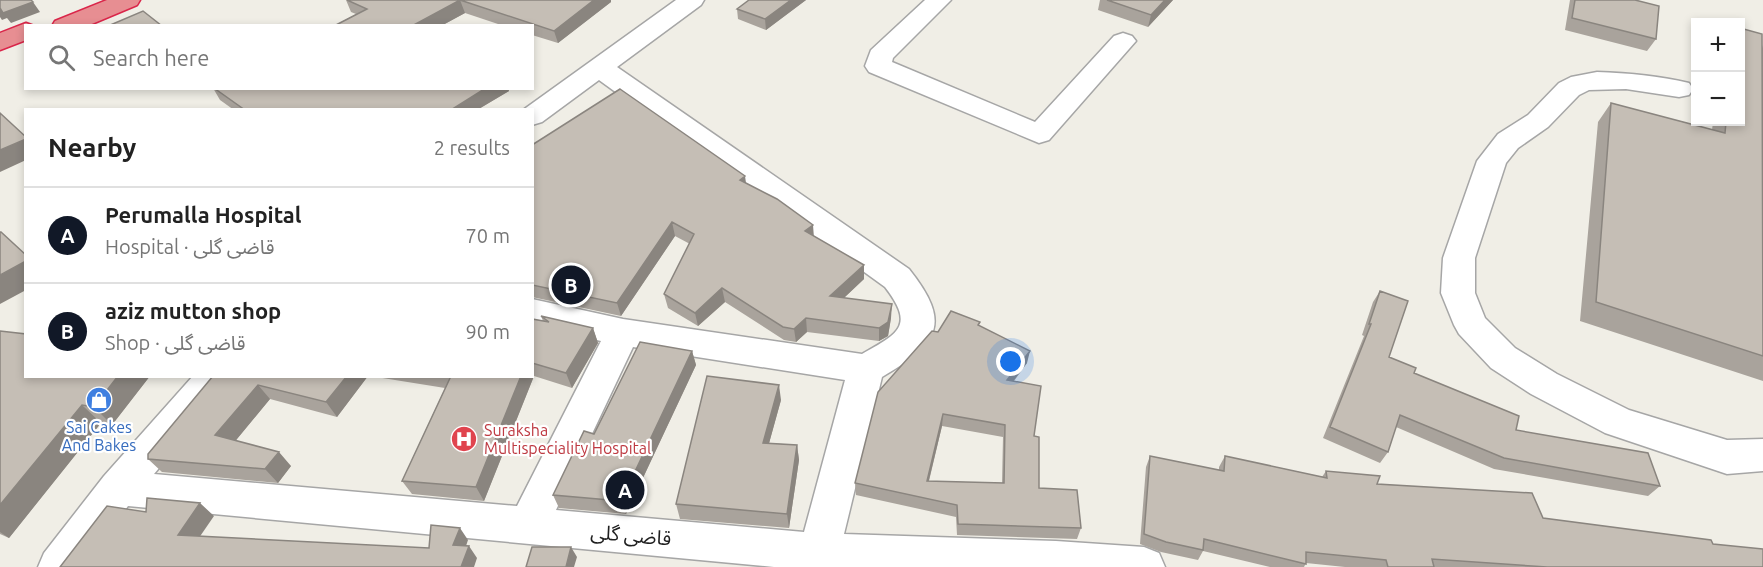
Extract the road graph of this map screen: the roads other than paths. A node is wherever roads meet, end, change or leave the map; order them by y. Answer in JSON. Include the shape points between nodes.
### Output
{"nodes":[{"id":1,"x":101,"y":0,"type":"edge"},
{"id":2,"x":128,"y":0,"type":"edge"},
{"id":3,"x":692,"y":0,"type":"edge"},
{"id":4,"x":939,"y":0,"type":"edge"},
{"id":5,"x":44,"y":24,"type":"edge"},
{"id":6,"x":69,"y":24,"type":"edge"},
{"id":7,"x":24,"y":32,"type":"edge"},
{"id":8,"x":1123,"y":41,"type":"dead end"},
{"id":9,"x":0,"y":42,"type":"edge"},
{"id":10,"x":24,"y":42,"type":"edge"},
{"id":11,"x":0,"y":51,"type":"edge"},
{"id":12,"x":599,"y":67,"type":"junction"},
{"id":13,"x":1679,"y":89,"type":"dead end"},
{"id":14,"x":534,"y":115,"type":"edge"},
{"id":15,"x":534,"y":312,"type":"edge"},
{"id":16,"x":623,"y":332,"type":"junction"},
{"id":17,"x":866,"y":369,"type":"junction"},
{"id":18,"x":213,"y":378,"type":"edge"},
{"id":19,"x":1763,"y":455,"type":"edge"},
{"id":20,"x":118,"y":488,"type":"junction"},
{"id":21,"x":528,"y":525,"type":"junction"},
{"id":22,"x":817,"y":560,"type":"edge"},
{"id":23,"x":59,"y":567,"type":"edge"},
{"id":24,"x":1144,"y":567,"type":"edge"}],
"edges":[{"from":1,"to":5,"type":"highway"},
{"from":2,"to":6,"type":"highway"},
{"from":3,"to":12,"type":"street"},
{"from":4,"to":8,"type":"street","via":[[880,56],[878,66],[1039,134]]},
{"from":7,"to":9,"type":"highway"},
{"from":10,"to":11,"type":"highway"},
{"from":12,"to":14,"type":"street"},
{"from":12,"to":17,"type":"street","via":[[897,278],[912,295],[918,317],[917,333],[906,346]]},
{"from":13,"to":19,"type":"street","via":[[1626,81],[1581,83],[1569,89],[1538,121],[1508,141],[1492,161],[1459,258],[1458,293],[1471,325],[1503,358],[1544,384],[1618,422],[1727,457]]},
{"from":15,"to":16,"type":"street"},
{"from":16,"to":17,"type":"street"},
{"from":16,"to":21,"type":"street"},
{"from":17,"to":22,"type":"street"},
{"from":18,"to":20,"type":"street"},
{"from":20,"to":21,"type":"street","name":"قاضی گلی"},
{"from":20,"to":23,"type":"street"},
{"from":21,"to":22,"type":"street","name":"قاضی گلی"},
{"from":22,"to":24,"type":"street","name":"قاضی گلی","via":[[1056,560]]}]}
